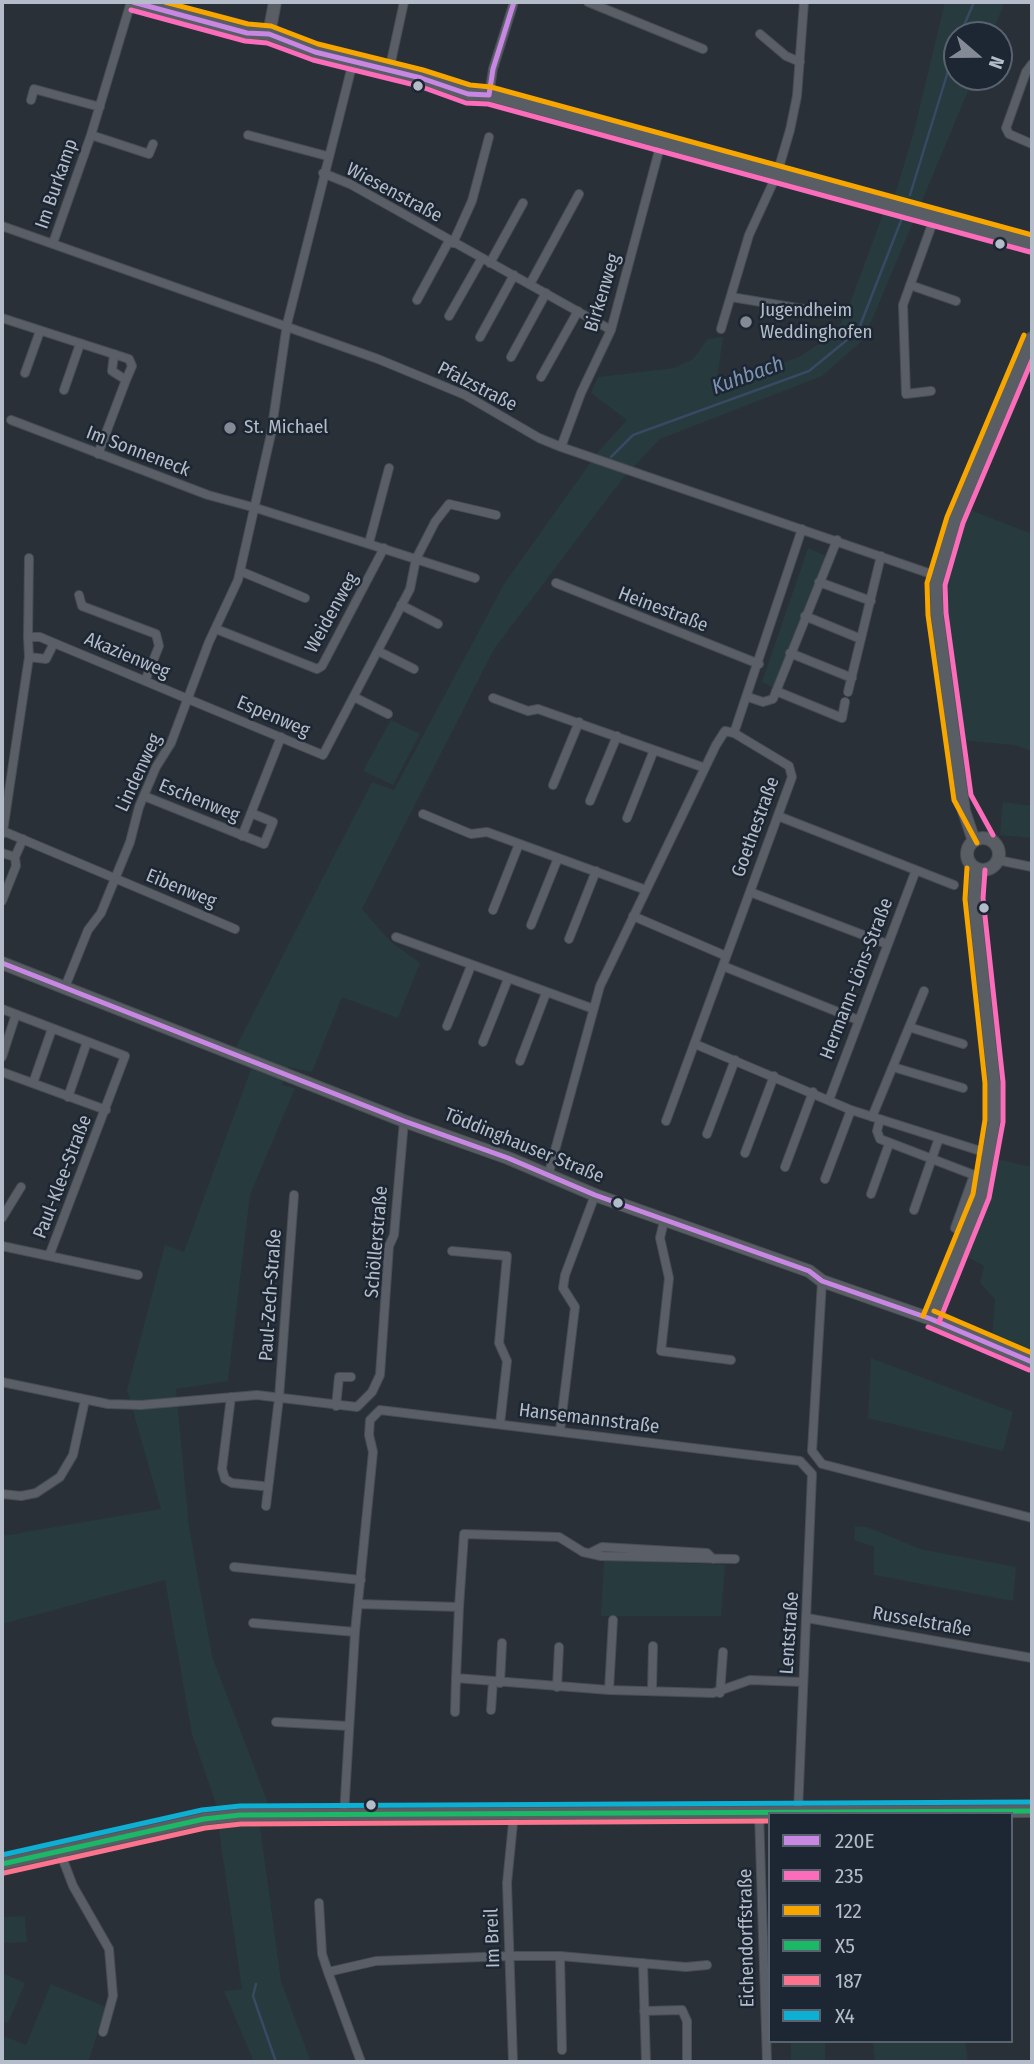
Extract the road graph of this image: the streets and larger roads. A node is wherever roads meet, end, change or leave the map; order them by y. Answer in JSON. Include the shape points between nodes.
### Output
{"nodes":[{"id":1,"x":132,"y":2,"type":"edge"},
{"id":2,"x":275,"y":2,"type":"edge"},
{"id":3,"x":404,"y":2,"type":"edge"},
{"id":4,"x":514,"y":2,"type":"edge"},
{"id":5,"x":588,"y":2,"type":"edge"},
{"id":6,"x":804,"y":2,"type":"edge"},
{"id":7,"x":269,"y":34,"type":"junction"},
{"id":8,"x":760,"y":34,"type":"dead end"},
{"id":9,"x":703,"y":49,"type":"dead end"},
{"id":10,"x":353,"y":62,"type":"junction"},
{"id":11,"x":800,"y":62,"type":"junction"},
{"id":12,"x":1032,"y":64,"type":"edge"},
{"id":13,"x":389,"y":71,"type":"junction"},
{"id":14,"x":489,"y":95,"type":"junction"},
{"id":15,"x":31,"y":100,"type":"dead end"},
{"id":16,"x":100,"y":107,"type":"junction"},
{"id":17,"x":91,"y":135,"type":"junction"},
{"id":18,"x":248,"y":135,"type":"dead end"},
{"id":19,"x":489,"y":137,"type":"dead end"},
{"id":20,"x":661,"y":143,"type":"junction"},
{"id":21,"x":153,"y":144,"type":"dead end"},
{"id":22,"x":1032,"y":144,"type":"edge"},
{"id":23,"x":327,"y":156,"type":"junction"},
{"id":24,"x":323,"y":173,"type":"junction"},
{"id":25,"x":777,"y":174,"type":"junction"},
{"id":26,"x":579,"y":194,"type":"dead end"},
{"id":27,"x":523,"y":203,"type":"dead end"},
{"id":28,"x":935,"y":216,"type":"junction"},
{"id":29,"x":2,"y":226,"type":"edge"},
{"id":30,"x":451,"y":242,"type":"junction"},
{"id":31,"x":53,"y":243,"type":"junction"},
{"id":32,"x":1032,"y":244,"type":"edge"},
{"id":33,"x":482,"y":258,"type":"junction"},
{"id":34,"x":490,"y":263,"type":"junction"},
{"id":35,"x":514,"y":275,"type":"junction"},
{"id":36,"x":530,"y":284,"type":"junction"},
{"id":37,"x":909,"y":285,"type":"junction"},
{"id":38,"x":546,"y":293,"type":"junction"},
{"id":39,"x":730,"y":297,"type":"junction"},
{"id":40,"x":417,"y":300,"type":"dead end"},
{"id":41,"x":956,"y":301,"type":"dead end"},
{"id":42,"x":803,"y":309,"type":"dead end"},
{"id":43,"x":578,"y":311,"type":"junction"},
{"id":44,"x":449,"y":316,"type":"dead end"},
{"id":45,"x":2,"y":318,"type":"edge"},
{"id":46,"x":287,"y":324,"type":"junction"},
{"id":47,"x":721,"y":329,"type":"dead end"},
{"id":48,"x":611,"y":330,"type":"junction"},
{"id":49,"x":40,"y":331,"type":"junction"},
{"id":50,"x":480,"y":337,"type":"dead end"},
{"id":51,"x":1032,"y":338,"type":"edge"},
{"id":52,"x":80,"y":344,"type":"junction"},
{"id":53,"x":114,"y":354,"type":"junction"},
{"id":54,"x":511,"y":358,"type":"dead end"},
{"id":55,"x":25,"y":373,"type":"dead end"},
{"id":56,"x":541,"y":377,"type":"dead end"},
{"id":57,"x":126,"y":380,"type":"junction"},
{"id":58,"x":64,"y":390,"type":"dead end"},
{"id":59,"x":931,"y":391,"type":"dead end"},
{"id":60,"x":11,"y":421,"type":"dead end"},
{"id":61,"x":561,"y":447,"type":"junction"},
{"id":62,"x":98,"y":454,"type":"junction"},
{"id":63,"x":389,"y":468,"type":"dead end"},
{"id":64,"x":256,"y":508,"type":"junction"},
{"id":65,"x":496,"y":515,"type":"dead end"},
{"id":66,"x":802,"y":529,"type":"junction"},
{"id":67,"x":836,"y":540,"type":"junction"},
{"id":68,"x":369,"y":543,"type":"junction"},
{"id":69,"x":384,"y":548,"type":"junction"},
{"id":70,"x":881,"y":556,"type":"junction"},
{"id":71,"x":29,"y":558,"type":"dead end"},
{"id":72,"x":416,"y":559,"type":"junction"},
{"id":73,"x":240,"y":571,"type":"junction"},
{"id":74,"x":937,"y":576,"type":"junction"},
{"id":75,"x":475,"y":578,"type":"dead end"},
{"id":76,"x":819,"y":582,"type":"junction"},
{"id":77,"x":556,"y":583,"type":"dead end"},
{"id":78,"x":79,"y":595,"type":"dead end"},
{"id":79,"x":305,"y":598,"type":"dead end"},
{"id":80,"x":871,"y":601,"type":"junction"},
{"id":81,"x":401,"y":605,"type":"junction"},
{"id":82,"x":805,"y":616,"type":"junction"},
{"id":83,"x":438,"y":624,"type":"dead end"},
{"id":84,"x":216,"y":629,"type":"junction"},
{"id":85,"x":28,"y":637,"type":"junction"},
{"id":86,"x":861,"y":639,"type":"junction"},
{"id":87,"x":54,"y":643,"type":"junction"},
{"id":88,"x":378,"y":651,"type":"junction"},
{"id":89,"x":790,"y":653,"type":"junction"},
{"id":90,"x":29,"y":657,"type":"junction"},
{"id":91,"x":760,"y":664,"type":"junction"},
{"id":92,"x":414,"y":669,"type":"dead end"},
{"id":93,"x":852,"y":678,"type":"junction"},
{"id":94,"x":145,"y":681,"type":"junction"},
{"id":95,"x":776,"y":691,"type":"junction"},
{"id":96,"x":848,"y":692,"type":"dead end"},
{"id":97,"x":354,"y":697,"type":"junction"},
{"id":98,"x":748,"y":697,"type":"junction"},
{"id":99,"x":493,"y":698,"type":"dead end"},
{"id":100,"x":188,"y":699,"type":"junction"},
{"id":101,"x":845,"y":702,"type":"dead end"},
{"id":102,"x":388,"y":714,"type":"dead end"},
{"id":103,"x":579,"y":722,"type":"junction"},
{"id":104,"x":734,"y":733,"type":"junction"},
{"id":105,"x":617,"y":736,"type":"junction"},
{"id":106,"x":281,"y":737,"type":"junction"},
{"id":107,"x":654,"y":750,"type":"junction"},
{"id":108,"x":705,"y":768,"type":"junction"},
{"id":109,"x":553,"y":785,"type":"dead end"},
{"id":110,"x":144,"y":796,"type":"junction"},
{"id":111,"x":590,"y":801,"type":"dead end"},
{"id":112,"x":251,"y":813,"type":"junction"},
{"id":113,"x":423,"y":814,"type":"dead end"},
{"id":114,"x":778,"y":816,"type":"junction"},
{"id":115,"x":627,"y":818,"type":"dead end"},
{"id":116,"x":2,"y":833,"type":"edge"},
{"id":117,"x":242,"y":836,"type":"junction"},
{"id":118,"x":23,"y":839,"type":"junction"},
{"id":119,"x":980,"y":840,"type":"junction"},
{"id":120,"x":519,"y":844,"type":"junction"},
{"id":121,"x":2,"y":853,"type":"edge"},
{"id":122,"x":15,"y":857,"type":"junction"},
{"id":123,"x":558,"y":858,"type":"junction"},
{"id":124,"x":998,"y":859,"type":"junction"},
{"id":125,"x":1032,"y":867,"type":"edge"},
{"id":126,"x":976,"y":869,"type":"junction"},
{"id":127,"x":916,"y":870,"type":"junction"},
{"id":128,"x":596,"y":871,"type":"junction"},
{"id":129,"x":115,"y":879,"type":"junction"},
{"id":130,"x":954,"y":885,"type":"dead end"},
{"id":131,"x":646,"y":890,"type":"junction"},
{"id":132,"x":750,"y":892,"type":"junction"},
{"id":133,"x":2,"y":901,"type":"edge"},
{"id":134,"x":493,"y":910,"type":"dead end"},
{"id":135,"x":633,"y":916,"type":"junction"},
{"id":136,"x":531,"y":925,"type":"dead end"},
{"id":137,"x":235,"y":929,"type":"dead end"},
{"id":138,"x":396,"y":937,"type":"dead end"},
{"id":139,"x":569,"y":939,"type":"dead end"},
{"id":140,"x":887,"y":944,"type":"junction"},
{"id":141,"x":726,"y":956,"type":"junction"},
{"id":142,"x":2,"y":963,"type":"edge"},
{"id":143,"x":471,"y":966,"type":"junction"},
{"id":144,"x":723,"y":966,"type":"junction"},
{"id":145,"x":508,"y":979,"type":"junction"},
{"id":146,"x":65,"y":987,"type":"junction"},
{"id":147,"x":924,"y":991,"type":"dead end"},
{"id":148,"x":546,"y":993,"type":"junction"},
{"id":149,"x":591,"y":1008,"type":"junction"},
{"id":150,"x":2,"y":1009,"type":"edge"},
{"id":151,"x":16,"y":1014,"type":"junction"},
{"id":152,"x":858,"y":1020,"type":"junction"},
{"id":153,"x":446,"y":1026,"type":"dead end"},
{"id":154,"x":909,"y":1027,"type":"junction"},
{"id":155,"x":52,"y":1028,"type":"junction"},
{"id":156,"x":88,"y":1042,"type":"junction"},
{"id":157,"x":483,"y":1042,"type":"dead end"},
{"id":158,"x":695,"y":1044,"type":"junction"},
{"id":159,"x":963,"y":1044,"type":"dead end"},
{"id":160,"x":2,"y":1057,"type":"edge"},
{"id":161,"x":735,"y":1060,"type":"junction"},
{"id":162,"x":520,"y":1061,"type":"dead end"},
{"id":163,"x":893,"y":1067,"type":"junction"},
{"id":164,"x":2,"y":1072,"type":"edge"},
{"id":165,"x":774,"y":1076,"type":"junction"},
{"id":166,"x":33,"y":1083,"type":"junction"},
{"id":167,"x":962,"y":1088,"type":"dead end"},
{"id":168,"x":813,"y":1092,"type":"junction"},
{"id":169,"x":68,"y":1097,"type":"junction"},
{"id":170,"x":829,"y":1100,"type":"junction"},
{"id":171,"x":106,"y":1110,"type":"junction"},
{"id":172,"x":851,"y":1110,"type":"junction"},
{"id":173,"x":876,"y":1118,"type":"junction"},
{"id":174,"x":404,"y":1121,"type":"junction"},
{"id":175,"x":666,"y":1121,"type":"dead end"},
{"id":176,"x":707,"y":1134,"type":"dead end"},
{"id":177,"x":939,"y":1138,"type":"junction"},
{"id":178,"x":889,"y":1144,"type":"junction"},
{"id":179,"x":745,"y":1153,"type":"dead end"},
{"id":180,"x":990,"y":1154,"type":"junction"},
{"id":181,"x":932,"y":1160,"type":"junction"},
{"id":182,"x":785,"y":1167,"type":"dead end"},
{"id":183,"x":548,"y":1176,"type":"junction"},
{"id":184,"x":825,"y":1180,"type":"dead end"},
{"id":185,"x":21,"y":1187,"type":"dead end"},
{"id":186,"x":871,"y":1194,"type":"dead end"},
{"id":187,"x":294,"y":1195,"type":"dead end"},
{"id":188,"x":595,"y":1195,"type":"junction"},
{"id":189,"x":914,"y":1210,"type":"dead end"},
{"id":190,"x":2,"y":1218,"type":"edge"},
{"id":191,"x":664,"y":1221,"type":"junction"},
{"id":192,"x":955,"y":1228,"type":"dead end"},
{"id":193,"x":2,"y":1246,"type":"edge"},
{"id":194,"x":452,"y":1251,"type":"dead end"},
{"id":195,"x":49,"y":1256,"type":"junction"},
{"id":196,"x":138,"y":1275,"type":"dead end"},
{"id":197,"x":822,"y":1281,"type":"junction"},
{"id":198,"x":931,"y":1319,"type":"junction"},
{"id":199,"x":731,"y":1360,"type":"dead end"},
{"id":200,"x":1032,"y":1362,"type":"edge"},
{"id":201,"x":351,"y":1377,"type":"dead end"},
{"id":202,"x":2,"y":1382,"type":"edge"},
{"id":203,"x":230,"y":1397,"type":"junction"},
{"id":204,"x":279,"y":1398,"type":"junction"},
{"id":205,"x":85,"y":1400,"type":"junction"},
{"id":206,"x":336,"y":1406,"type":"junction"},
{"id":207,"x":500,"y":1424,"type":"junction"},
{"id":208,"x":560,"y":1431,"type":"junction"},
{"id":209,"x":800,"y":1461,"type":"joint"},
{"id":210,"x":262,"y":1486,"type":"dead end"},
{"id":211,"x":2,"y":1494,"type":"edge"},
{"id":212,"x":266,"y":1506,"type":"dead end"},
{"id":213,"x":1032,"y":1518,"type":"edge"},
{"id":214,"x":735,"y":1559,"type":"dead end"},
{"id":215,"x":234,"y":1567,"type":"dead end"},
{"id":216,"x":361,"y":1580,"type":"junction"},
{"id":217,"x":359,"y":1604,"type":"junction"},
{"id":218,"x":459,"y":1607,"type":"junction"},
{"id":219,"x":807,"y":1618,"type":"junction"},
{"id":220,"x":613,"y":1620,"type":"dead end"},
{"id":221,"x":253,"y":1623,"type":"dead end"},
{"id":222,"x":355,"y":1632,"type":"junction"},
{"id":223,"x":502,"y":1643,"type":"dead end"},
{"id":224,"x":653,"y":1646,"type":"dead end"},
{"id":225,"x":559,"y":1647,"type":"dead end"},
{"id":226,"x":723,"y":1651,"type":"dead end"},
{"id":227,"x":1032,"y":1658,"type":"edge"},
{"id":228,"x":457,"y":1678,"type":"junction"},
{"id":229,"x":497,"y":1682,"type":"junction"},
{"id":230,"x":802,"y":1682,"type":"junction"},
{"id":231,"x":557,"y":1687,"type":"junction"},
{"id":232,"x":610,"y":1690,"type":"junction"},
{"id":233,"x":652,"y":1690,"type":"junction"},
{"id":234,"x":720,"y":1693,"type":"junction"},
{"id":235,"x":491,"y":1710,"type":"dead end"},
{"id":236,"x":455,"y":1712,"type":"dead end"},
{"id":237,"x":276,"y":1722,"type":"dead end"},
{"id":238,"x":348,"y":1726,"type":"junction"},
{"id":239,"x":1032,"y":1811,"type":"edge"},
{"id":240,"x":760,"y":1812,"type":"junction"},
{"id":241,"x":798,"y":1812,"type":"edge"},
{"id":242,"x":514,"y":1814,"type":"junction"},
{"id":243,"x":344,"y":1815,"type":"junction"},
{"id":244,"x":60,"y":1852,"type":"junction"},
{"id":245,"x":2,"y":1864,"type":"edge"},
{"id":246,"x":319,"y":1903,"type":"dead end"},
{"id":247,"x":510,"y":1956,"type":"junction"},
{"id":248,"x":560,"y":1956,"type":"junction"},
{"id":249,"x":643,"y":1964,"type":"junction"},
{"id":250,"x":706,"y":1965,"type":"dead end"},
{"id":251,"x":328,"y":1972,"type":"junction"},
{"id":252,"x":645,"y":2011,"type":"junction"},
{"id":253,"x":103,"y":2032,"type":"dead end"},
{"id":254,"x":562,"y":2050,"type":"dead end"},
{"id":255,"x":361,"y":2062,"type":"edge"},
{"id":256,"x":513,"y":2062,"type":"edge"},
{"id":257,"x":646,"y":2062,"type":"edge"},
{"id":258,"x":687,"y":2062,"type":"edge"},
{"id":259,"x":766,"y":2062,"type":"edge"}],
"edges":[{"from":1,"to":7,"type":"street","via":[[247,33]]},
{"from":1,"to":16,"type":"street","name":"Im Burkamp"},
{"from":2,"to":7,"type":"street"},
{"from":3,"to":13,"type":"street"},
{"from":4,"to":14,"type":"street"},
{"from":5,"to":9,"type":"street"},
{"from":6,"to":11,"type":"street"},
{"from":7,"to":10,"type":"street"},
{"from":8,"to":11,"type":"street"},
{"from":10,"to":13,"type":"street"},
{"from":10,"to":23,"type":"street","name":"Lindenweg"},
{"from":11,"to":25,"type":"street","via":[[790,130]]},
{"from":12,"to":22,"type":"street","via":[[1006,128],[1009,134]]},
{"from":13,"to":14,"type":"street","via":[[468,94]]},
{"from":14,"to":20,"type":"street"},
{"from":15,"to":16,"type":"street","via":[[34,89]]},
{"from":16,"to":17,"type":"street","name":"Im Burkamp"},
{"from":17,"to":21,"type":"street","name":"Im Burkamp","via":[[149,154]]},
{"from":17,"to":31,"type":"street","name":"Im Burkamp"},
{"from":18,"to":23,"type":"street"},
{"from":19,"to":30,"type":"street","via":[[472,201]]},
{"from":20,"to":25,"type":"street"},
{"from":20,"to":48,"type":"street","name":"Birkenweg"},
{"from":23,"to":24,"type":"street","name":"Lindenweg"},
{"from":24,"to":30,"type":"street","name":"Wiesenstraße"},
{"from":24,"to":46,"type":"street","name":"Lindenweg"},
{"from":25,"to":28,"type":"street"},
{"from":25,"to":39,"type":"street","via":[[749,235]]},
{"from":26,"to":36,"type":"street"},
{"from":27,"to":34,"type":"street"},
{"from":28,"to":32,"type":"street"},
{"from":28,"to":37,"type":"street"},
{"from":29,"to":31,"type":"street","name":"Pfalzstraße"},
{"from":30,"to":33,"type":"street","name":"Wiesenstraße"},
{"from":30,"to":40,"type":"street","name":"Wiesenstraße"},
{"from":31,"to":46,"type":"street","name":"Pfalzstraße"},
{"from":33,"to":34,"type":"street","name":"Wiesenstraße"},
{"from":33,"to":44,"type":"street"},
{"from":34,"to":35,"type":"street","name":"Wiesenstraße"},
{"from":35,"to":36,"type":"street","name":"Wiesenstraße"},
{"from":35,"to":50,"type":"street"},
{"from":36,"to":38,"type":"street","name":"Wiesenstraße"},
{"from":37,"to":41,"type":"street"},
{"from":37,"to":59,"type":"street","via":[[903,305],[906,394]]},
{"from":38,"to":43,"type":"street","name":"Wiesenstraße"},
{"from":38,"to":54,"type":"street"},
{"from":39,"to":42,"type":"street"},
{"from":39,"to":47,"type":"street"},
{"from":43,"to":48,"type":"street","name":"Wiesenstraße"},
{"from":43,"to":56,"type":"street"},
{"from":45,"to":49,"type":"street"},
{"from":46,"to":61,"type":"street","name":"Pfalzstraße","via":[[465,395]]},
{"from":46,"to":64,"type":"street","name":"Lindenweg"},
{"from":48,"to":61,"type":"street","name":"Birkenweg"},
{"from":49,"to":52,"type":"street"},
{"from":49,"to":55,"type":"street"},
{"from":51,"to":74,"type":"street","via":[[955,520]]},
{"from":52,"to":53,"type":"street"},
{"from":52,"to":58,"type":"street"},
{"from":53,"to":57,"type":"street","via":[[112,372]]},
{"from":53,"to":57,"type":"street","via":[[131,361]]},
{"from":57,"to":62,"type":"street"},
{"from":60,"to":62,"type":"street","name":"Im Sonneneck"},
{"from":61,"to":66,"type":"street","name":"Pfalzstraße"},
{"from":62,"to":64,"type":"street","name":"Im Sonneneck"},
{"from":63,"to":68,"type":"street"},
{"from":64,"to":68,"type":"street"},
{"from":64,"to":73,"type":"street","name":"Lindenweg"},
{"from":65,"to":72,"type":"street","name":"Espenweg","via":[[449,504]]},
{"from":66,"to":67,"type":"street","name":"Pfalzstraße"},
{"from":66,"to":91,"type":"street"},
{"from":67,"to":70,"type":"street","name":"Pfalzstraße"},
{"from":67,"to":76,"type":"street"},
{"from":68,"to":69,"type":"street"},
{"from":69,"to":72,"type":"street"},
{"from":69,"to":84,"type":"street","name":"Weidenweg","via":[[317,669]]},
{"from":70,"to":74,"type":"street","name":"Pfalzstraße"},
{"from":70,"to":80,"type":"street"},
{"from":71,"to":85,"type":"street"},
{"from":72,"to":75,"type":"street"},
{"from":72,"to":81,"type":"street","name":"Espenweg","via":[[410,589]]},
{"from":73,"to":79,"type":"street"},
{"from":73,"to":84,"type":"street","name":"Lindenweg"},
{"from":74,"to":119,"type":"street","via":[[937,614],[963,798]]},
{"from":76,"to":80,"type":"street"},
{"from":76,"to":82,"type":"street"},
{"from":77,"to":91,"type":"street","name":"Heinestraße"},
{"from":78,"to":94,"type":"street","via":[[82,606],[156,634],[159,646]]},
{"from":80,"to":86,"type":"street"},
{"from":81,"to":83,"type":"street"},
{"from":81,"to":88,"type":"street","name":"Espenweg"},
{"from":82,"to":86,"type":"street"},
{"from":82,"to":89,"type":"street"},
{"from":84,"to":100,"type":"street","name":"Lindenweg"},
{"from":85,"to":87,"type":"street","name":"Akazienweg"},
{"from":85,"to":90,"type":"street"},
{"from":86,"to":93,"type":"street"},
{"from":87,"to":90,"type":"street","name":"Akazienweg","via":[[46,659]]},
{"from":87,"to":94,"type":"street","name":"Akazienweg"},
{"from":88,"to":92,"type":"street"},
{"from":88,"to":97,"type":"street","name":"Espenweg"},
{"from":89,"to":93,"type":"street"},
{"from":89,"to":95,"type":"street"},
{"from":90,"to":116,"type":"street"},
{"from":91,"to":98,"type":"street"},
{"from":93,"to":96,"type":"street"},
{"from":94,"to":100,"type":"street","name":"Akazienweg"},
{"from":95,"to":98,"type":"street","via":[[768,702]]},
{"from":95,"to":101,"type":"street","via":[[842,718]]},
{"from":97,"to":102,"type":"street"},
{"from":97,"to":106,"type":"street","name":"Espenweg","via":[[323,755]]},
{"from":98,"to":104,"type":"street"},
{"from":99,"to":103,"type":"street"},
{"from":100,"to":106,"type":"street","name":"Espenweg"},
{"from":100,"to":110,"type":"street","name":"Lindenweg"},
{"from":103,"to":105,"type":"street"},
{"from":103,"to":109,"type":"street"},
{"from":104,"to":108,"type":"street","via":[[722,733]]},
{"from":104,"to":114,"type":"street","name":"Goethestraße","via":[[793,770]]},
{"from":105,"to":107,"type":"street"},
{"from":105,"to":111,"type":"street"},
{"from":106,"to":112,"type":"street","name":"Eschenweg"},
{"from":107,"to":108,"type":"street"},
{"from":107,"to":115,"type":"street"},
{"from":108,"to":131,"type":"street"},
{"from":110,"to":117,"type":"street","name":"Eschenweg"},
{"from":110,"to":129,"type":"street","name":"Lindenweg"},
{"from":112,"to":117,"type":"street","name":"Eschenweg"},
{"from":112,"to":117,"type":"street","name":"Eschenweg","via":[[272,822],[264,845]]},
{"from":113,"to":120,"type":"street","via":[[471,834],[487,832]]},
{"from":114,"to":127,"type":"street"},
{"from":114,"to":132,"type":"street","name":"Goethestraße"},
{"from":116,"to":118,"type":"street"},
{"from":118,"to":122,"type":"street"},
{"from":118,"to":129,"type":"street"},
{"from":119,"to":124,"type":"street","via":[[995,844]]},
{"from":119,"to":126,"type":"street","via":[[968,848],[967,858]]},
{"from":120,"to":123,"type":"street"},
{"from":120,"to":134,"type":"street"},
{"from":121,"to":122,"type":"street"},
{"from":122,"to":133,"type":"street","via":[[16,866]]},
{"from":123,"to":128,"type":"street"},
{"from":123,"to":136,"type":"street"},
{"from":124,"to":125,"type":"street"},
{"from":124,"to":126,"type":"street","via":[[987,870]]},
{"from":126,"to":180,"type":"street","via":[[974,898],[994,1092]]},
{"from":127,"to":130,"type":"street"},
{"from":127,"to":140,"type":"street","name":"Hermann-Löns-Straße"},
{"from":128,"to":131,"type":"street"},
{"from":128,"to":139,"type":"street"},
{"from":129,"to":137,"type":"street","name":"Eibenweg"},
{"from":129,"to":146,"type":"street","name":"Lindenweg"},
{"from":131,"to":135,"type":"street"},
{"from":132,"to":140,"type":"street"},
{"from":132,"to":141,"type":"street","name":"Goethestraße"},
{"from":135,"to":141,"type":"street"},
{"from":135,"to":149,"type":"street"},
{"from":138,"to":143,"type":"street"},
{"from":140,"to":152,"type":"street","name":"Hermann-Löns-Straße"},
{"from":141,"to":144,"type":"street","name":"Goethestraße"},
{"from":142,"to":146,"type":"street","name":"Töddinghauser Straße"},
{"from":143,"to":145,"type":"street"},
{"from":143,"to":153,"type":"street"},
{"from":144,"to":152,"type":"street"},
{"from":144,"to":158,"type":"street","name":"Goethestraße"},
{"from":145,"to":148,"type":"street"},
{"from":145,"to":157,"type":"street"},
{"from":146,"to":174,"type":"street","name":"Töddinghauser Straße"},
{"from":147,"to":154,"type":"street"},
{"from":148,"to":149,"type":"street"},
{"from":148,"to":162,"type":"street"},
{"from":149,"to":183,"type":"street"},
{"from":150,"to":151,"type":"street"},
{"from":151,"to":155,"type":"street"},
{"from":151,"to":160,"type":"street"},
{"from":152,"to":170,"type":"street","name":"Hermann-Löns-Straße"},
{"from":154,"to":159,"type":"street"},
{"from":154,"to":163,"type":"street"},
{"from":155,"to":156,"type":"street"},
{"from":155,"to":166,"type":"street"},
{"from":156,"to":169,"type":"street"},
{"from":156,"to":171,"type":"street","name":"Paul-Klee-Straße","via":[[125,1056]]},
{"from":158,"to":161,"type":"street"},
{"from":158,"to":175,"type":"street","name":"Goethestraße"},
{"from":161,"to":165,"type":"street"},
{"from":161,"to":176,"type":"street"},
{"from":163,"to":167,"type":"street"},
{"from":163,"to":173,"type":"street"},
{"from":164,"to":166,"type":"street"},
{"from":165,"to":168,"type":"street"},
{"from":165,"to":179,"type":"street"},
{"from":166,"to":169,"type":"street"},
{"from":168,"to":170,"type":"street"},
{"from":168,"to":182,"type":"street"},
{"from":169,"to":171,"type":"street"},
{"from":170,"to":172,"type":"street"},
{"from":171,"to":195,"type":"street","name":"Paul-Klee-Straße"},
{"from":172,"to":173,"type":"street"},
{"from":172,"to":184,"type":"street"},
{"from":173,"to":177,"type":"street"},
{"from":173,"to":178,"type":"street","via":[[878,1135]]},
{"from":174,"to":183,"type":"street","name":"Töddinghauser Straße"},
{"from":174,"to":206,"type":"street","name":"Schöllerstraße","via":[[380,1375],[357,1407]]},
{"from":177,"to":180,"type":"street"},
{"from":177,"to":181,"type":"street"},
{"from":178,"to":181,"type":"street"},
{"from":178,"to":186,"type":"street"},
{"from":180,"to":198,"type":"street","via":[[975,1214]]},
{"from":181,"to":189,"type":"street"},
{"from":181,"to":192,"type":"street","via":[[974,1175]]},
{"from":183,"to":188,"type":"street","name":"Töddinghauser Straße"},
{"from":185,"to":190,"type":"street"},
{"from":187,"to":204,"type":"street","name":"Paul-Zech-Straße"},
{"from":188,"to":191,"type":"street","name":"Töddinghauser Straße"},
{"from":188,"to":208,"type":"street","via":[[563,1288],[575,1307]]},
{"from":191,"to":197,"type":"street","name":"Töddinghauser Straße","via":[[797,1267]]},
{"from":191,"to":199,"type":"street","via":[[660,1238],[669,1278],[661,1351]]},
{"from":193,"to":195,"type":"street"},
{"from":194,"to":207,"type":"street","via":[[507,1256],[499,1343],[508,1361]]},
{"from":195,"to":196,"type":"street"},
{"from":197,"to":198,"type":"street","name":"Töddinghauser Straße"},
{"from":197,"to":213,"type":"street","via":[[812,1451],[822,1464]]},
{"from":198,"to":200,"type":"street","name":"Töddinghauser Straße"},
{"from":201,"to":206,"type":"street","via":[[339,1377]]},
{"from":202,"to":205,"type":"street"},
{"from":203,"to":204,"type":"street"},
{"from":203,"to":205,"type":"street","via":[[141,1405]]},
{"from":203,"to":210,"type":"street","via":[[222,1469],[225,1479]]},
{"from":204,"to":206,"type":"street"},
{"from":204,"to":212,"type":"street"},
{"from":205,"to":211,"type":"street","via":[[73,1455],[60,1477],[36,1493]]},
{"from":207,"to":208,"type":"street","name":"Hansemannstraße"},
{"from":207,"to":216,"type":"street","name":"Hansemannstraße","via":[[380,1410],[370,1420],[373,1451]]},
{"from":208,"to":209,"type":"street","name":"Hansemannstraße"},
{"from":209,"to":219,"type":"street","name":"Lentstraße","via":[[812,1474]]},
{"from":214,"to":218,"type":"street","via":[[617,1557],[583,1552],[559,1537],[464,1534]]},
{"from":215,"to":216,"type":"street"},
{"from":216,"to":217,"type":"street"},
{"from":217,"to":218,"type":"street"},
{"from":217,"to":222,"type":"street"},
{"from":218,"to":228,"type":"street"},
{"from":219,"to":227,"type":"street","name":"Russelstraße"},
{"from":219,"to":230,"type":"street","name":"Lentstraße"},
{"from":220,"to":232,"type":"street"},
{"from":221,"to":222,"type":"street"},
{"from":222,"to":238,"type":"street"},
{"from":223,"to":229,"type":"street"},
{"from":224,"to":233,"type":"street"},
{"from":225,"to":231,"type":"street"},
{"from":226,"to":234,"type":"street"},
{"from":228,"to":229,"type":"street"},
{"from":228,"to":236,"type":"street"},
{"from":229,"to":231,"type":"street"},
{"from":229,"to":235,"type":"street"},
{"from":230,"to":234,"type":"street","via":[[750,1680]]},
{"from":230,"to":241,"type":"street","name":"Lentstraße"},
{"from":231,"to":232,"type":"street"},
{"from":232,"to":233,"type":"street"},
{"from":233,"to":234,"type":"street"},
{"from":237,"to":238,"type":"street"},
{"from":238,"to":243,"type":"street"},
{"from":239,"to":241,"type":"street"},
{"from":240,"to":241,"type":"street"},
{"from":240,"to":242,"type":"street"},
{"from":240,"to":259,"type":"street","name":"Eichendorffstraße"},
{"from":242,"to":243,"type":"street"},
{"from":242,"to":247,"type":"street","name":"Im Breil","via":[[508,1882]]},
{"from":243,"to":244,"type":"street","via":[[223,1816]]},
{"from":244,"to":245,"type":"street"},
{"from":244,"to":253,"type":"street","via":[[73,1886],[109,1949],[113,1996]]},
{"from":246,"to":251,"type":"street","via":[[321,1954]]},
{"from":247,"to":248,"type":"street"},
{"from":247,"to":251,"type":"street","via":[[376,1961]]},
{"from":247,"to":256,"type":"street","name":"Im Breil"},
{"from":248,"to":249,"type":"street"},
{"from":248,"to":254,"type":"street"},
{"from":249,"to":250,"type":"street"},
{"from":249,"to":252,"type":"street"},
{"from":251,"to":255,"type":"street"},
{"from":252,"to":257,"type":"street"},
{"from":252,"to":258,"type":"street","via":[[682,2010],[687,2021]]}]}
